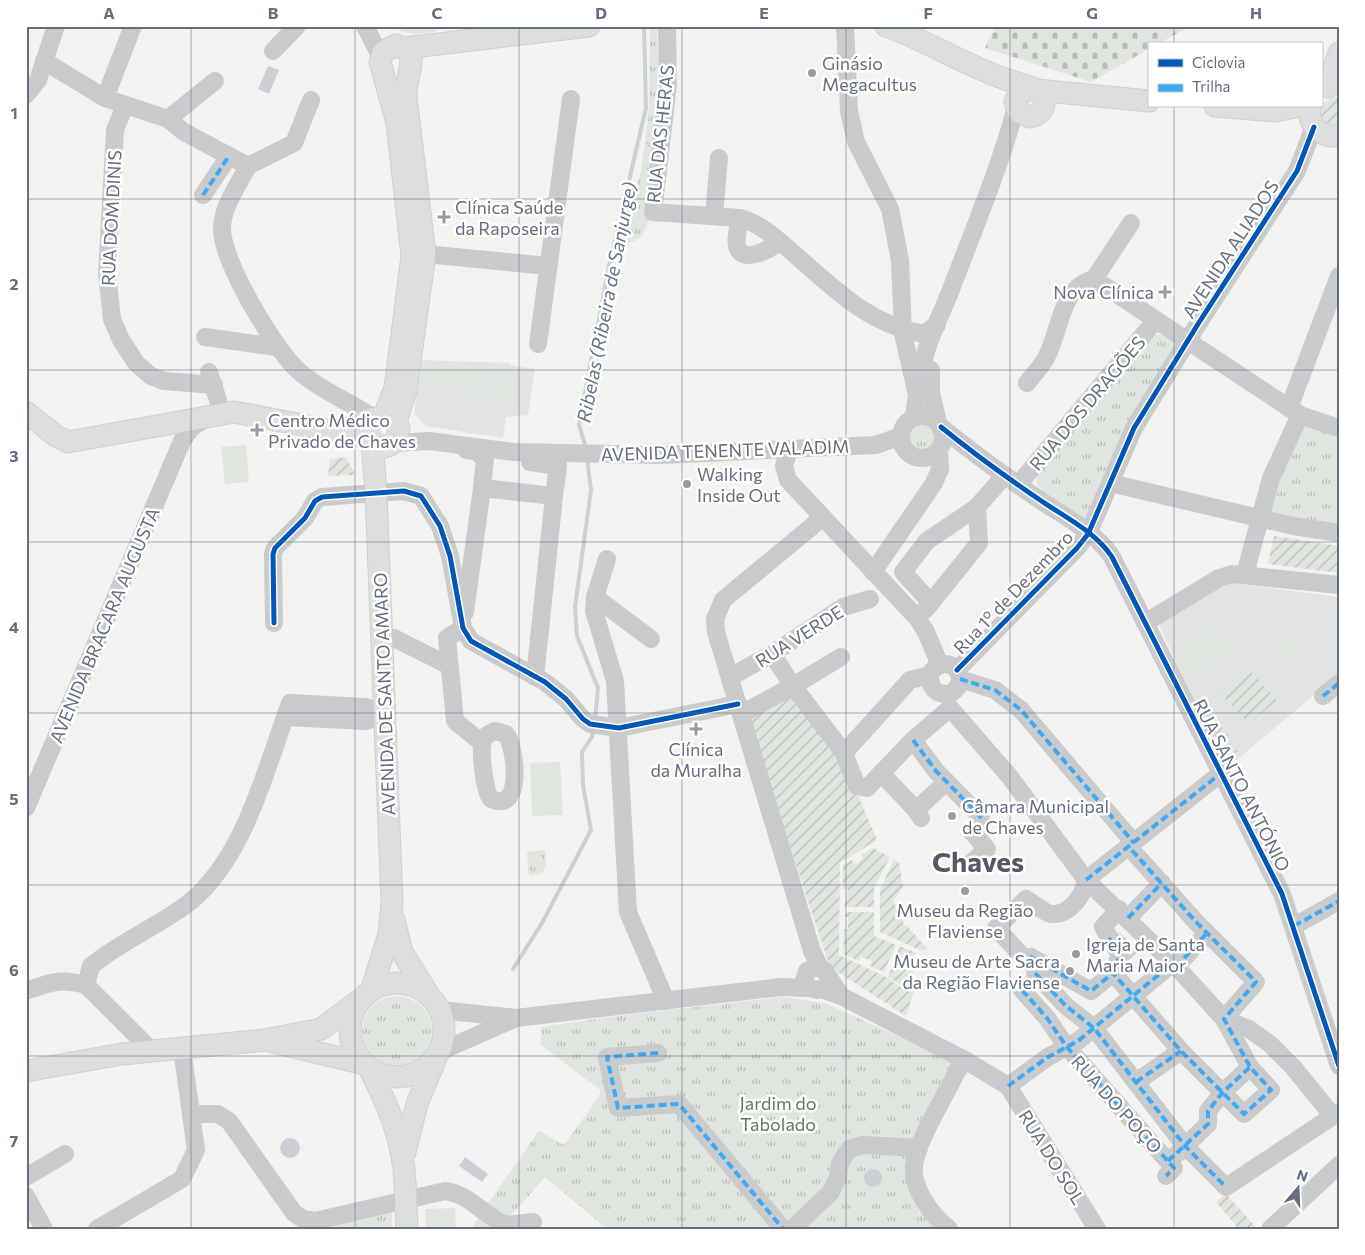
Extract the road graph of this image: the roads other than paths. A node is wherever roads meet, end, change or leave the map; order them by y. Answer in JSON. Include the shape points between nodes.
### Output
{"nodes":[{"id":1,"x":133,"y":26,"type":"edge"},
{"id":2,"x":297,"y":26,"type":"edge"},
{"id":3,"x":589,"y":26,"type":"edge"},
{"id":4,"x":667,"y":26,"type":"edge"},
{"id":5,"x":845,"y":26,"type":"edge"},
{"id":6,"x":886,"y":26,"type":"edge"},
{"id":7,"x":53,"y":27,"type":"edge"},
{"id":8,"x":367,"y":29,"type":"edge"},
{"id":9,"x":273,"y":51,"type":"dead end"},
{"id":10,"x":1339,"y":52,"type":"edge"},
{"id":11,"x":397,"y":60,"type":"junction"},
{"id":12,"x":44,"y":61,"type":"junction"},
{"id":13,"x":986,"y":73,"type":"junction"},
{"id":14,"x":216,"y":81,"type":"dead end"},
{"id":15,"x":1329,"y":88,"type":"edge"},
{"id":16,"x":1034,"y":89,"type":"junction"},
{"id":17,"x":26,"y":95,"type":"edge"},
{"id":18,"x":105,"y":98,"type":"junction"},
{"id":19,"x":1100,"y":98,"type":"junction"},
{"id":20,"x":571,"y":99,"type":"dead end"},
{"id":21,"x":311,"y":100,"type":"dead end"},
{"id":22,"x":1148,"y":101,"type":"edge"},
{"id":23,"x":125,"y":105,"type":"junction"},
{"id":24,"x":1239,"y":108,"type":"edge"},
{"id":25,"x":1027,"y":109,"type":"junction"},
{"id":26,"x":168,"y":119,"type":"junction"},
{"id":27,"x":1317,"y":122,"type":"edge"},
{"id":28,"x":229,"y":156,"type":"junction"},
{"id":29,"x":719,"y":158,"type":"dead end"},
{"id":30,"x":248,"y":166,"type":"junction"},
{"id":31,"x":203,"y":196,"type":"dead end"},
{"id":32,"x":714,"y":216,"type":"junction"},
{"id":33,"x":740,"y":218,"type":"junction"},
{"id":34,"x":1132,"y":223,"type":"dead end"},
{"id":35,"x":779,"y":241,"type":"junction"},
{"id":36,"x":425,"y":254,"type":"junction"},
{"id":37,"x":548,"y":266,"type":"junction"},
{"id":38,"x":1339,"y":276,"type":"edge"},
{"id":39,"x":1094,"y":280,"type":"junction"},
{"id":40,"x":1154,"y":321,"type":"junction"},
{"id":41,"x":937,"y":325,"type":"junction"},
{"id":42,"x":903,"y":329,"type":"junction"},
{"id":43,"x":205,"y":337,"type":"dead end"},
{"id":44,"x":1181,"y":337,"type":"junction"},
{"id":45,"x":538,"y":344,"type":"dead end"},
{"id":46,"x":277,"y":347,"type":"junction"},
{"id":47,"x":1028,"y":383,"type":"dead end"},
{"id":48,"x":1295,"y":411,"type":"junction"},
{"id":49,"x":26,"y":412,"type":"edge"},
{"id":50,"x":215,"y":415,"type":"junction"},
{"id":51,"x":929,"y":421,"type":"junction"},
{"id":52,"x":158,"y":424,"type":"junction"},
{"id":53,"x":1339,"y":428,"type":"edge"},
{"id":54,"x":384,"y":430,"type":"junction"},
{"id":55,"x":901,"y":436,"type":"junction"},
{"id":56,"x":182,"y":441,"type":"junction"},
{"id":57,"x":436,"y":442,"type":"junction"},
{"id":58,"x":493,"y":450,"type":"junction"},
{"id":59,"x":789,"y":450,"type":"junction"},
{"id":60,"x":939,"y":451,"type":"junction"},
{"id":61,"x":1012,"y":480,"type":"junction"},
{"id":62,"x":1110,"y":484,"type":"junction"},
{"id":63,"x":376,"y":488,"type":"junction"},
{"id":64,"x":482,"y":488,"type":"junction"},
{"id":65,"x":554,"y":496,"type":"junction"},
{"id":66,"x":977,"y":507,"type":"junction"},
{"id":67,"x":1260,"y":517,"type":"junction"},
{"id":68,"x":822,"y":518,"type":"junction"},
{"id":69,"x":1339,"y":533,"type":"edge"},
{"id":70,"x":1088,"y":534,"type":"junction"},
{"id":71,"x":607,"y":559,"type":"dead end"},
{"id":72,"x":873,"y":572,"type":"junction"},
{"id":73,"x":1244,"y":574,"type":"junction"},
{"id":74,"x":1339,"y":585,"type":"edge"},
{"id":75,"x":595,"y":597,"type":"junction"},
{"id":76,"x":870,"y":599,"type":"dead end"},
{"id":77,"x":931,"y":603,"type":"junction"},
{"id":78,"x":918,"y":619,"type":"junction"},
{"id":79,"x":274,"y":623,"type":"dead end"},
{"id":80,"x":1145,"y":623,"type":"junction"},
{"id":81,"x":462,"y":628,"type":"junction"},
{"id":82,"x":382,"y":633,"type":"junction"},
{"id":83,"x":651,"y":639,"type":"dead end"},
{"id":84,"x":772,"y":654,"type":"junction"},
{"id":85,"x":841,"y":657,"type":"dead end"},
{"id":86,"x":448,"y":659,"type":"junction"},
{"id":87,"x":935,"y":670,"type":"junction"},
{"id":88,"x":959,"y":674,"type":"junction"},
{"id":89,"x":535,"y":677,"type":"junction"},
{"id":90,"x":730,"y":677,"type":"junction"},
{"id":91,"x":1339,"y":683,"type":"edge"},
{"id":92,"x":793,"y":686,"type":"junction"},
{"id":93,"x":1323,"y":696,"type":"dead end"},
{"id":94,"x":950,"y":701,"type":"junction"},
{"id":95,"x":739,"y":709,"type":"junction"},
{"id":96,"x":385,"y":714,"type":"junction"},
{"id":97,"x":604,"y":726,"type":"junction"},
{"id":98,"x":913,"y":740,"type":"junction"},
{"id":99,"x":482,"y":743,"type":"dead end"},
{"id":100,"x":844,"y":753,"type":"junction"},
{"id":101,"x":882,"y":773,"type":"junction"},
{"id":102,"x":1220,"y":774,"type":"junction"},
{"id":103,"x":946,"y":782,"type":"junction"},
{"id":104,"x":26,"y":808,"type":"edge"},
{"id":105,"x":1132,"y":845,"type":"junction"},
{"id":106,"x":970,"y":864,"type":"dead end"},
{"id":107,"x":1086,"y":880,"type":"junction"},
{"id":108,"x":1162,"y":883,"type":"junction"},
{"id":109,"x":1339,"y":901,"type":"edge"},
{"id":110,"x":392,"y":903,"type":"junction"},
{"id":111,"x":1123,"y":914,"type":"junction"},
{"id":112,"x":1294,"y":926,"type":"junction"},
{"id":113,"x":1207,"y":933,"type":"junction"},
{"id":114,"x":1174,"y":965,"type":"junction"},
{"id":115,"x":1041,"y":969,"type":"junction"},
{"id":116,"x":1113,"y":974,"type":"junction"},
{"id":117,"x":815,"y":978,"type":"junction"},
{"id":118,"x":86,"y":985,"type":"junction"},
{"id":119,"x":1022,"y":990,"type":"dead end"},
{"id":120,"x":26,"y":991,"type":"edge"},
{"id":121,"x":366,"y":995,"type":"junction"},
{"id":122,"x":1134,"y":996,"type":"junction"},
{"id":123,"x":666,"y":1001,"type":"junction"},
{"id":124,"x":434,"y":1002,"type":"junction"},
{"id":125,"x":516,"y":1018,"type":"junction"},
{"id":126,"x":1224,"y":1019,"type":"junction"},
{"id":127,"x":1094,"y":1028,"type":"junction"},
{"id":128,"x":265,"y":1040,"type":"junction"},
{"id":129,"x":1066,"y":1046,"type":"junction"},
{"id":130,"x":182,"y":1049,"type":"junction"},
{"id":131,"x":1181,"y":1051,"type":"junction"},
{"id":132,"x":153,"y":1052,"type":"junction"},
{"id":133,"x":658,"y":1053,"type":"dead end"},
{"id":134,"x":438,"y":1054,"type":"junction"},
{"id":135,"x":965,"y":1060,"type":"junction"},
{"id":136,"x":367,"y":1066,"type":"junction"},
{"id":137,"x":1339,"y":1066,"type":"edge"},
{"id":138,"x":1250,"y":1067,"type":"junction"},
{"id":139,"x":26,"y":1071,"type":"edge"},
{"id":140,"x":1136,"y":1082,"type":"junction"},
{"id":141,"x":1008,"y":1086,"type":"junction"},
{"id":142,"x":1222,"y":1093,"type":"junction"},
{"id":143,"x":1336,"y":1113,"type":"edge"},
{"id":144,"x":191,"y":1114,"type":"junction"},
{"id":145,"x":1186,"y":1146,"type":"junction"},
{"id":146,"x":919,"y":1148,"type":"junction"},
{"id":147,"x":65,"y":1154,"type":"dead end"},
{"id":148,"x":404,"y":1157,"type":"junction"},
{"id":149,"x":1339,"y":1165,"type":"edge"},
{"id":150,"x":26,"y":1177,"type":"edge"},
{"id":151,"x":26,"y":1196,"type":"edge"},
{"id":152,"x":534,"y":1222,"type":"dead end"},
{"id":153,"x":44,"y":1229,"type":"edge"},
{"id":154,"x":97,"y":1229,"type":"edge"},
{"id":155,"x":407,"y":1229,"type":"edge"},
{"id":156,"x":783,"y":1229,"type":"edge"},
{"id":157,"x":792,"y":1229,"type":"edge"},
{"id":158,"x":949,"y":1229,"type":"edge"},
{"id":159,"x":1097,"y":1229,"type":"edge"},
{"id":160,"x":1270,"y":1229,"type":"edge"}],
"edges":[{"from":1,"to":18,"type":"street"},
{"from":2,"to":9,"type":"street"},
{"from":3,"to":11,"type":"main road","via":[[443,43]]},
{"from":4,"to":32,"type":"street","name":"RUA DAS HERAS","via":[[668,85],[652,212]]},
{"from":5,"to":42,"type":"street","via":[[849,111],[856,142],[890,208],[901,266]]},
{"from":6,"to":13,"type":"main road"},
{"from":7,"to":12,"type":"street"},
{"from":8,"to":11,"type":"street"},
{"from":10,"to":15,"type":"main road"},
{"from":11,"to":36,"type":"main road","via":[[406,97]]},
{"from":11,"to":54,"type":"main road","via":[[397,123],[412,256],[395,388]]},
{"from":12,"to":17,"type":"street","via":[[38,80]]},
{"from":12,"to":18,"type":"street"},
{"from":13,"to":16,"type":"main road"},
{"from":13,"to":25,"type":"main road"},
{"from":14,"to":26,"type":"street"},
{"from":16,"to":19,"type":"main road"},
{"from":16,"to":25,"type":"main road","via":[[1020,92]]},
{"from":18,"to":23,"type":"street"},
{"from":19,"to":22,"type":"main road"},
{"from":19,"to":25,"type":"main road"},
{"from":20,"to":37,"type":"street"},
{"from":21,"to":30,"type":"street","via":[[294,142]]},
{"from":23,"to":26,"type":"street"},
{"from":23,"to":50,"type":"street","name":"RUA DOM DINIS","via":[[116,130],[107,265],[112,319],[136,363],[151,376],[164,381],[211,378]]},
{"from":24,"to":27,"type":"main road","via":[[1275,111]]},
{"from":25,"to":41,"type":"street","via":[[1004,147]]},
{"from":26,"to":28,"type":"street","via":[[184,132]]},
{"from":27,"to":44,"type":"street","name":"AVENIDA ALIADOS","via":[[1297,171],[1198,324]]},
{"from":28,"to":30,"type":"street"},
{"from":28,"to":31,"type":"street"},
{"from":29,"to":32,"type":"street"},
{"from":30,"to":46,"type":"street","via":[[226,209],[222,228],[224,246]]},
{"from":32,"to":33,"type":"street"},
{"from":33,"to":35,"type":"street","via":[[767,230]]},
{"from":33,"to":35,"type":"street","via":[[736,248],[739,252],[764,253]]},
{"from":34,"to":39,"type":"street"},
{"from":35,"to":42,"type":"street","via":[[859,309]]},
{"from":36,"to":37,"type":"street"},
{"from":36,"to":54,"type":"main road","via":[[406,390]]},
{"from":37,"to":45,"type":"street"},
{"from":38,"to":48,"type":"street"},
{"from":39,"to":40,"type":"street"},
{"from":39,"to":47,"type":"street","via":[[1082,282],[1073,290],[1046,357]]},
{"from":40,"to":44,"type":"street"},
{"from":40,"to":61,"type":"street","name":"RUA DOS DRAGÕES"},
{"from":41,"to":42,"type":"street","via":[[924,334]]},
{"from":41,"to":51,"type":"street","via":[[922,361]]},
{"from":42,"to":51,"type":"street","via":[[917,395]]},
{"from":43,"to":46,"type":"street"},
{"from":44,"to":48,"type":"street"},
{"from":44,"to":62,"type":"street","name":"Rua 1º de Dezembro","via":[[1134,428]]},
{"from":46,"to":54,"type":"street","via":[[304,376]]},
{"from":48,"to":53,"type":"street"},
{"from":48,"to":67,"type":"street"},
{"from":49,"to":52,"type":"main road","via":[[60,439],[73,442]]},
{"from":50,"to":52,"type":"main road"},
{"from":50,"to":54,"type":"main road","via":[[246,414],[336,430]]},
{"from":50,"to":56,"type":"street","name":"AVENIDA BRACARA AUGUSTA","via":[[192,427]]},
{"from":51,"to":55,"type":"street","via":[[905,425]]},
{"from":51,"to":60,"type":"street","via":[[944,439]]},
{"from":51,"to":61,"type":"street","name":"RUA SANTO ANTÓNIO"},
{"from":52,"to":56,"type":"street","via":[[176,429]]},
{"from":54,"to":57,"type":"street","name":"AVENIDA TENENTE VALADIM"},
{"from":54,"to":63,"type":"main road","name":"AVENIDA DE SANTO AMARO","via":[[382,463]]},
{"from":55,"to":59,"type":"street","name":"AVENIDA TENENTE VALADIM","via":[[876,445]]},
{"from":55,"to":60,"type":"street","via":[[904,449],[915,458],[928,458]]},
{"from":56,"to":104,"type":"street","name":"AVENIDA BRACARA AUGUSTA"},
{"from":57,"to":58,"type":"street","name":"AVENIDA TENENTE VALADIM"},
{"from":57,"to":64,"type":"street","via":[[476,452],[485,460]]},
{"from":58,"to":59,"type":"street","name":"AVENIDA TENENTE VALADIM","via":[[686,455]]},
{"from":58,"to":65,"type":"street","via":[[503,459],[558,466]]},
{"from":59,"to":68,"type":"street","via":[[784,466],[786,478]]},
{"from":60,"to":72,"type":"street","via":[[940,468],[934,483]]},
{"from":61,"to":66,"type":"street","name":"RUA DOS DRAGÕES"},
{"from":61,"to":70,"type":"street","name":"RUA SANTO ANTÓNIO"},
{"from":62,"to":67,"type":"street"},
{"from":62,"to":70,"type":"street","name":"Rua 1º de Dezembro"},
{"from":63,"to":79,"type":"street","via":[[315,501],[305,518],[275,548]]},
{"from":63,"to":81,"type":"street","via":[[409,491],[424,499],[440,526],[450,556]]},
{"from":63,"to":82,"type":"main road","name":"AVENIDA DE SANTO AMARO"},
{"from":64,"to":65,"type":"street"},
{"from":64,"to":81,"type":"street"},
{"from":65,"to":89,"type":"street"},
{"from":66,"to":77,"type":"street","via":[[979,543]]},
{"from":66,"to":77,"type":"street","name":"RUA DOS DRAGÕES","via":[[927,542],[903,572]]},
{"from":67,"to":69,"type":"street"},
{"from":67,"to":73,"type":"street"},
{"from":68,"to":72,"type":"street"},
{"from":68,"to":90,"type":"street","via":[[723,600],[715,619],[716,632]]},
{"from":70,"to":80,"type":"street","name":"RUA SANTO ANTÓNIO","via":[[1109,552]]},
{"from":70,"to":88,"type":"street","name":"Rua 1º de Dezembro"},
{"from":71,"to":75,"type":"street"},
{"from":72,"to":78,"type":"street"},
{"from":73,"to":74,"type":"street"},
{"from":73,"to":80,"type":"street","via":[[1219,578]]},
{"from":75,"to":83,"type":"street"},
{"from":75,"to":97,"type":"street","via":[[594,611],[615,681]]},
{"from":76,"to":84,"type":"street","name":"RUA VERDE","via":[[843,608]]},
{"from":77,"to":78,"type":"street"},
{"from":78,"to":87,"type":"street","via":[[926,632]]},
{"from":80,"to":102,"type":"street","name":"RUA SANTO ANTÓNIO"},
{"from":81,"to":86,"type":"street","via":[[447,638]]},
{"from":81,"to":89,"type":"street","via":[[471,641]]},
{"from":82,"to":86,"type":"street"},
{"from":82,"to":96,"type":"main road","name":"AVENIDA DE SANTO AMARO"},
{"from":84,"to":90,"type":"street","name":"RUA VERDE"},
{"from":84,"to":92,"type":"street"},
{"from":85,"to":92,"type":"street"},
{"from":86,"to":99,"type":"street","via":[[455,721]]},
{"from":87,"to":88,"type":"street","via":[[949,664]]},
{"from":87,"to":94,"type":"street","via":[[933,688]]},
{"from":87,"to":100,"type":"street","via":[[910,680]]},
{"from":88,"to":94,"type":"street","name":"Rua 1º de Dezembro","via":[[958,688]]},
{"from":88,"to":105,"type":"street","via":[[996,690],[1021,710]]},
{"from":89,"to":97,"type":"street","via":[[566,699],[583,719]]},
{"from":90,"to":95,"type":"street"},
{"from":91,"to":93,"type":"street"},
{"from":92,"to":95,"type":"street"},
{"from":92,"to":100,"type":"street"},
{"from":94,"to":98,"type":"street","name":"Rua 1º de Dezembro"},
{"from":94,"to":107,"type":"street"},
{"from":95,"to":97,"type":"street"},
{"from":95,"to":117,"type":"street","via":[[812,951]]},
{"from":96,"to":110,"type":"main road","name":"AVENIDA DE SANTO AMARO"},
{"from":96,"to":118,"type":"street","via":[[366,721],[285,718],[249,814],[231,853],[220,868],[190,902],[91,966]]},
{"from":97,"to":123,"type":"street","via":[[628,912]]},
{"from":98,"to":101,"type":"street","name":"Rua 1º de Dezembro"},
{"from":98,"to":103,"type":"street"},
{"from":100,"to":101,"type":"street","name":"Rua 1º de Dezembro","via":[[857,786],[862,789],[868,788]]},
{"from":101,"to":103,"type":"street","via":[[919,814]]},
{"from":102,"to":105,"type":"street"},
{"from":102,"to":112,"type":"street","name":"RUA SANTO ANTÓNIO","via":[[1282,894]]},
{"from":103,"to":106,"type":"street","via":[[980,816],[982,822],[972,831],[987,849]]},
{"from":105,"to":107,"type":"street"},
{"from":105,"to":108,"type":"street"},
{"from":107,"to":111,"type":"street"},
{"from":107,"to":115,"type":"street","via":[[1084,891],[1065,912],[1051,914],[1026,899],[996,928],[1021,956],[1027,961],[1032,957]]},
{"from":108,"to":111,"type":"street"},
{"from":108,"to":113,"type":"street"},
{"from":109,"to":112,"type":"street"},
{"from":110,"to":121,"type":"main road","via":[[389,934]]},
{"from":110,"to":124,"type":"main road","via":[[400,946]]},
{"from":111,"to":114,"type":"street"},
{"from":111,"to":116,"type":"street","via":[[1103,927],[1120,955]]},
{"from":112,"to":137,"type":"street","name":"RUA SANTO ANTÓNIO"},
{"from":113,"to":114,"type":"street"},
{"from":113,"to":126,"type":"street","via":[[1256,982]]},
{"from":114,"to":122,"type":"street"},
{"from":114,"to":126,"type":"street"},
{"from":115,"to":116,"type":"street","via":[[1091,991]]},
{"from":115,"to":127,"type":"street","via":[[1066,1006]]},
{"from":116,"to":122,"type":"street"},
{"from":117,"to":123,"type":"street","via":[[781,987]]},
{"from":117,"to":135,"type":"street","via":[[841,996]]},
{"from":118,"to":120,"type":"street","via":[[66,980],[53,981]]},
{"from":118,"to":132,"type":"street"},
{"from":119,"to":129,"type":"street","name":"RUA DO POÇO"},
{"from":121,"to":124,"type":"main road","via":[[386,984],[401,983],[415,986]]},
{"from":121,"to":128,"type":"main road","via":[[321,1029]]},
{"from":121,"to":136,"type":"main road","via":[[353,1012],[350,1040]]},
{"from":122,"to":127,"type":"street"},
{"from":122,"to":131,"type":"street"},
{"from":123,"to":125,"type":"street"},
{"from":124,"to":125,"type":"street"},
{"from":124,"to":134,"type":"main road","via":[[444,1031]]},
{"from":125,"to":134,"type":"street"},
{"from":126,"to":138,"type":"street"},
{"from":126,"to":143,"type":"street","via":[[1249,1029],[1270,1044]]},
{"from":127,"to":129,"type":"street"},
{"from":127,"to":140,"type":"street"},
{"from":128,"to":130,"type":"main road"},
{"from":128,"to":136,"type":"main road"},
{"from":129,"to":141,"type":"street"},
{"from":129,"to":145,"type":"street","name":"RUA DO POÇO","via":[[1167,1168]]},
{"from":130,"to":132,"type":"main road"},
{"from":130,"to":144,"type":"street"},
{"from":131,"to":140,"type":"street"},
{"from":131,"to":142,"type":"street"},
{"from":132,"to":139,"type":"main road","via":[[122,1054]]},
{"from":133,"to":156,"type":"street","via":[[607,1057],[618,1108],[679,1104]]},
{"from":134,"to":136,"type":"main road","via":[[426,1067],[413,1074],[390,1076]]},
{"from":134,"to":148,"type":"main road","via":[[417,1104]]},
{"from":135,"to":141,"type":"street"},
{"from":135,"to":146,"type":"street"},
{"from":136,"to":148,"type":"main road","via":[[387,1105]]},
{"from":138,"to":142,"type":"street"},
{"from":138,"to":142,"type":"street","via":[[1271,1090],[1244,1114]]},
{"from":140,"to":145,"type":"street"},
{"from":141,"to":159,"type":"street","name":"RUA DO SOL"},
{"from":142,"to":145,"type":"street","via":[[1208,1111],[1208,1124]]},
{"from":143,"to":145,"type":"street","via":[[1226,1187]]},
{"from":144,"to":152,"type":"street","via":[[218,1114],[229,1121],[294,1213],[302,1219],[315,1221],[445,1191],[456,1192],[506,1225]]},
{"from":144,"to":154,"type":"street","via":[[196,1150],[182,1179]]},
{"from":146,"to":157,"type":"street","via":[[863,1145],[849,1149],[840,1163],[831,1192]]},
{"from":146,"to":158,"type":"street","via":[[914,1168],[916,1183],[934,1215]]},
{"from":147,"to":150,"type":"street"},
{"from":148,"to":155,"type":"main road","bridge":true},
{"from":149,"to":160,"type":"street"},
{"from":151,"to":153,"type":"street"}]}
